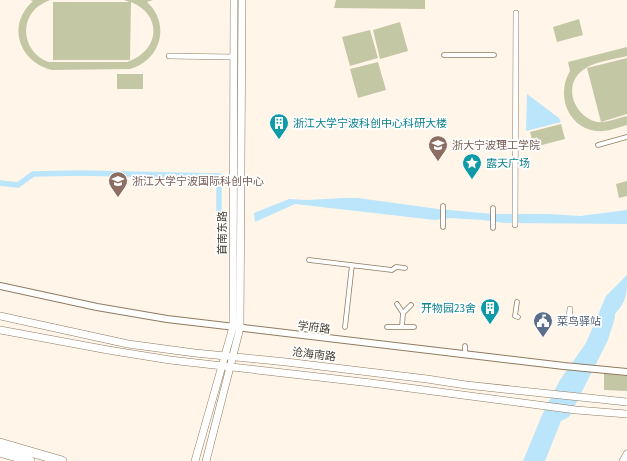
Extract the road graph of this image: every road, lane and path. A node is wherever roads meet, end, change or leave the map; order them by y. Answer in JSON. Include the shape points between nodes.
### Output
{"nodes":[{"id":1,"x":234,"y":0,"type":"edge"},
{"id":2,"x":242,"y":0,"type":"edge"},
{"id":3,"x":516,"y":13,"type":"dead end"},
{"id":4,"x":444,"y":55,"type":"dead end"},
{"id":5,"x":494,"y":55,"type":"dead end"},
{"id":6,"x":169,"y":56,"type":"dead end"},
{"id":7,"x":233,"y":57,"type":"junction"},
{"id":8,"x":627,"y":137,"type":"edge"},
{"id":9,"x":598,"y":145,"type":"dead end"},
{"id":10,"x":443,"y":206,"type":"dead end"},
{"id":11,"x":493,"y":208,"type":"dead end"},
{"id":12,"x":443,"y":225,"type":"dead end"},
{"id":13,"x":515,"y":225,"type":"dead end"},
{"id":14,"x":493,"y":226,"type":"dead end"},
{"id":15,"x":309,"y":260,"type":"dead end"},
{"id":16,"x":352,"y":265,"type":"junction"},
{"id":17,"x":404,"y":268,"type":"dead end"},
{"id":18,"x":0,"y":286,"type":"edge"},
{"id":19,"x":517,"y":302,"type":"dead end"},
{"id":20,"x":396,"y":304,"type":"dead end"},
{"id":21,"x":411,"y":304,"type":"dead end"},
{"id":22,"x":570,"y":309,"type":"dead end"},
{"id":23,"x":403,"y":313,"type":"junction"},
{"id":24,"x":0,"y":316,"type":"edge"},
{"id":25,"x":518,"y":317,"type":"dead end"},
{"id":26,"x":569,"y":318,"type":"dead end"},
{"id":27,"x":236,"y":327,"type":"junction"},
{"id":28,"x":345,"y":327,"type":"dead end"},
{"id":29,"x":387,"y":327,"type":"dead end"},
{"id":30,"x":402,"y":327,"type":"junction"},
{"id":31,"x":414,"y":327,"type":"dead end"},
{"id":32,"x":0,"y":330,"type":"edge"},
{"id":33,"x":465,"y":346,"type":"dead end"},
{"id":34,"x":465,"y":354,"type":"junction"},
{"id":35,"x":229,"y":356,"type":"junction"},
{"id":36,"x":226,"y":367,"type":"junction"},
{"id":37,"x":627,"y":372,"type":"edge"},
{"id":38,"x":627,"y":402,"type":"edge"},
{"id":39,"x":627,"y":414,"type":"edge"},
{"id":40,"x":0,"y":443,"type":"edge"},
{"id":41,"x":0,"y":452,"type":"edge"},
{"id":42,"x":627,"y":454,"type":"edge"},
{"id":43,"x":30,"y":461,"type":"edge"},
{"id":44,"x":62,"y":461,"type":"edge"},
{"id":45,"x":195,"y":461,"type":"edge"},
{"id":46,"x":206,"y":461,"type":"edge"},
{"id":47,"x":623,"y":461,"type":"edge"}],
"edges":[{"from":1,"to":7,"type":"main road","name":"首南东路"},
{"from":2,"to":27,"type":"main road","name":"首南东路"},
{"from":3,"to":13,"type":"street"},
{"from":4,"to":5,"type":"street"},
{"from":6,"to":7,"type":"street"},
{"from":7,"to":27,"type":"main road","name":"首南东路"},
{"from":8,"to":9,"type":"street"},
{"from":10,"to":12,"type":"street"},
{"from":11,"to":14,"type":"street"},
{"from":15,"to":16,"type":"street"},
{"from":16,"to":17,"type":"street","via":[[392,270],[396,267]]},
{"from":16,"to":28,"type":"street"},
{"from":18,"to":27,"type":"street","name":"学府路","via":[[97,307]]},
{"from":19,"to":25,"type":"street","via":[[515,316]]},
{"from":20,"to":23,"type":"street"},
{"from":21,"to":23,"type":"street"},
{"from":22,"to":26,"type":"street"},
{"from":23,"to":30,"type":"street"},
{"from":24,"to":35,"type":"main road","name":"沧海南路","via":[[128,344]]},
{"from":27,"to":34,"type":"street","name":"学府路"},
{"from":27,"to":35,"type":"main road","name":"首南东路"},
{"from":29,"to":30,"type":"street"},
{"from":30,"to":31,"type":"street"},
{"from":32,"to":36,"type":"main road","name":"沧海南路","via":[[108,350]]},
{"from":33,"to":34,"type":"street"},
{"from":34,"to":37,"type":"street","name":"学府路"},
{"from":35,"to":36,"type":"main road","name":"首南东路"},
{"from":35,"to":38,"type":"main road","name":"沧海南路"},
{"from":36,"to":39,"type":"main road","name":"沧海南路"},
{"from":36,"to":45,"type":"main road","name":"首南东路"},
{"from":36,"to":46,"type":"main road","name":"首南东路"},
{"from":40,"to":44,"type":"highway"},
{"from":41,"to":43,"type":"highway"},
{"from":42,"to":47,"type":"main road"}]}
